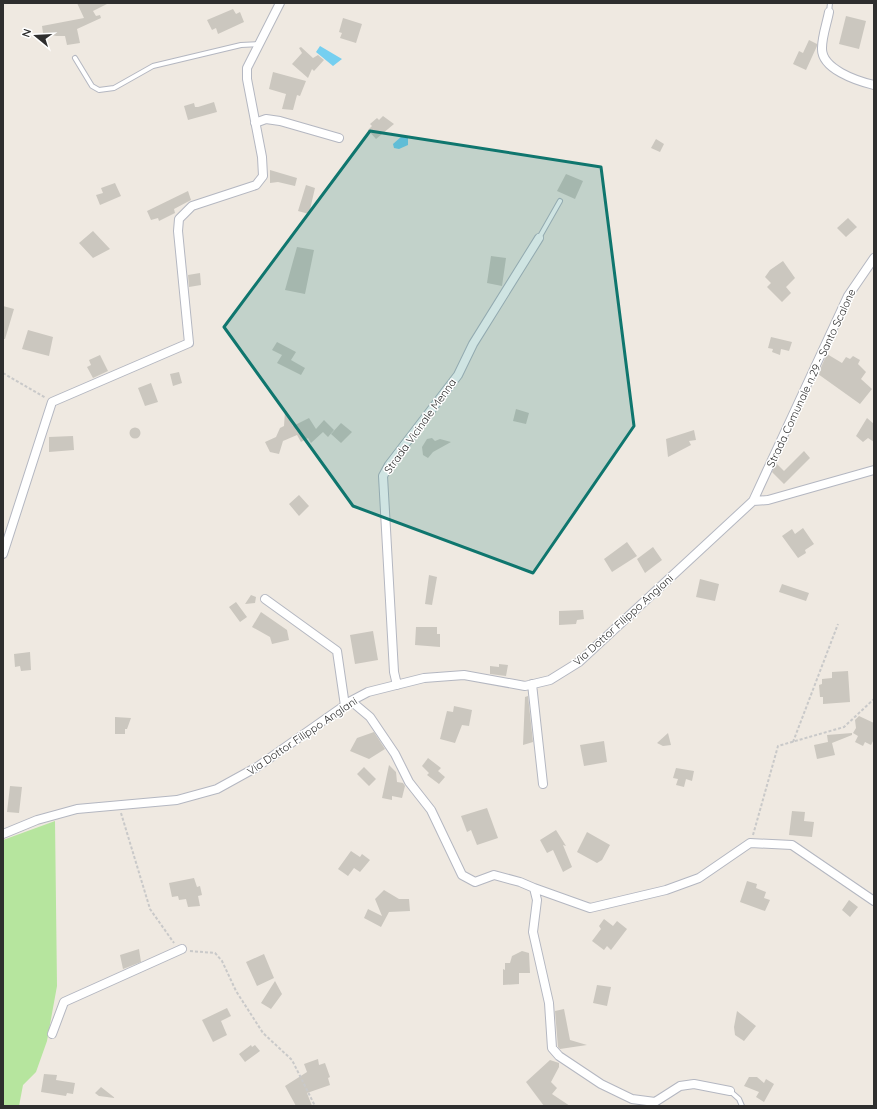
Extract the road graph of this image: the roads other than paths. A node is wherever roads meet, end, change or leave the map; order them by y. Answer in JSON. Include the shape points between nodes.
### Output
{"nodes":[{"id":1,"x":280,"y":3,"type":"edge"},
{"id":2,"x":830,"y":7,"type":"edge"},
{"id":3,"x":260,"y":44,"type":"junction"},
{"id":4,"x":75,"y":58,"type":"dead end"},
{"id":5,"x":874,"y":85,"type":"edge"},
{"id":6,"x":255,"y":123,"type":"junction"},
{"id":7,"x":339,"y":138,"type":"dead end"},
{"id":8,"x":560,"y":201,"type":"dead end"},
{"id":9,"x":539,"y":238,"type":"joint"},
{"id":10,"x":874,"y":258,"type":"edge"},
{"id":11,"x":874,"y":470,"type":"edge"},
{"id":12,"x":753,"y":501,"type":"junction"},
{"id":13,"x":3,"y":554,"type":"edge"},
{"id":14,"x":265,"y":599,"type":"dead end"},
{"id":15,"x":532,"y":684,"type":"junction"},
{"id":16,"x":397,"y":685,"type":"junction"},
{"id":17,"x":348,"y":703,"type":"junction"},
{"id":18,"x":543,"y":784,"type":"dead end"},
{"id":19,"x":3,"y":834,"type":"edge"},
{"id":20,"x":534,"y":888,"type":"junction"},
{"id":21,"x":874,"y":901,"type":"edge"},
{"id":22,"x":182,"y":949,"type":"road end"},
{"id":23,"x":52,"y":1034,"type":"dead end"},
{"id":24,"x":730,"y":1091,"type":"joint"},
{"id":25,"x":742,"y":1106,"type":"edge"}],
"edges":[{"from":1,"to":3,"type":"street"},
{"from":2,"to":5,"type":"street","via":[[822,48],[823,58],[832,67]]},
{"from":3,"to":4,"type":"lane","via":[[241,45],[153,66],[114,88],[100,90],[92,86]]},
{"from":3,"to":6,"type":"street","via":[[247,68]]},
{"from":6,"to":7,"type":"street","via":[[266,119],[280,120]]},
{"from":6,"to":13,"type":"street","via":[[263,176],[256,185],[192,206],[179,220],[189,343],[52,402]]},
{"from":8,"to":9,"type":"lane"},
{"from":9,"to":16,"type":"street","name":"Strada Vicinale Menna","via":[[477,338],[458,374],[383,476],[394,672]]},
{"from":10,"to":12,"type":"street","name":"Strada Comunale n.29 - Santo Scalone","via":[[848,296]]},
{"from":11,"to":12,"type":"street","via":[[768,500]]},
{"from":12,"to":15,"type":"street","name":"Via Dottor Filippo Anglani","via":[[579,662],[550,680]]},
{"from":14,"to":17,"type":"street","via":[[337,651]]},
{"from":15,"to":16,"type":"street","name":"Via Dottor Filippo Anglani","via":[[525,686],[464,675],[424,678]]},
{"from":15,"to":18,"type":"street"},
{"from":16,"to":17,"type":"street","name":"Via Dottor Filippo Anglani","via":[[368,692]]},
{"from":17,"to":19,"type":"street","name":"Via Dottor Filippo Anglani","via":[[257,767],[217,789],[177,800],[77,809],[38,820]]},
{"from":17,"to":20,"type":"street","via":[[370,717],[395,754],[409,782],[431,810],[462,875],[475,882],[494,875]]},
{"from":20,"to":21,"type":"street","via":[[590,908],[666,890],[699,878],[750,843],[792,845]]},
{"from":20,"to":24,"type":"street","via":[[537,900],[533,932],[549,1003],[552,1048],[559,1056],[602,1084],[632,1099],[655,1102],[680,1086],[694,1084]]},
{"from":22,"to":23,"type":"street","via":[[64,1002]]},
{"from":24,"to":25,"type":"lane"}]}
